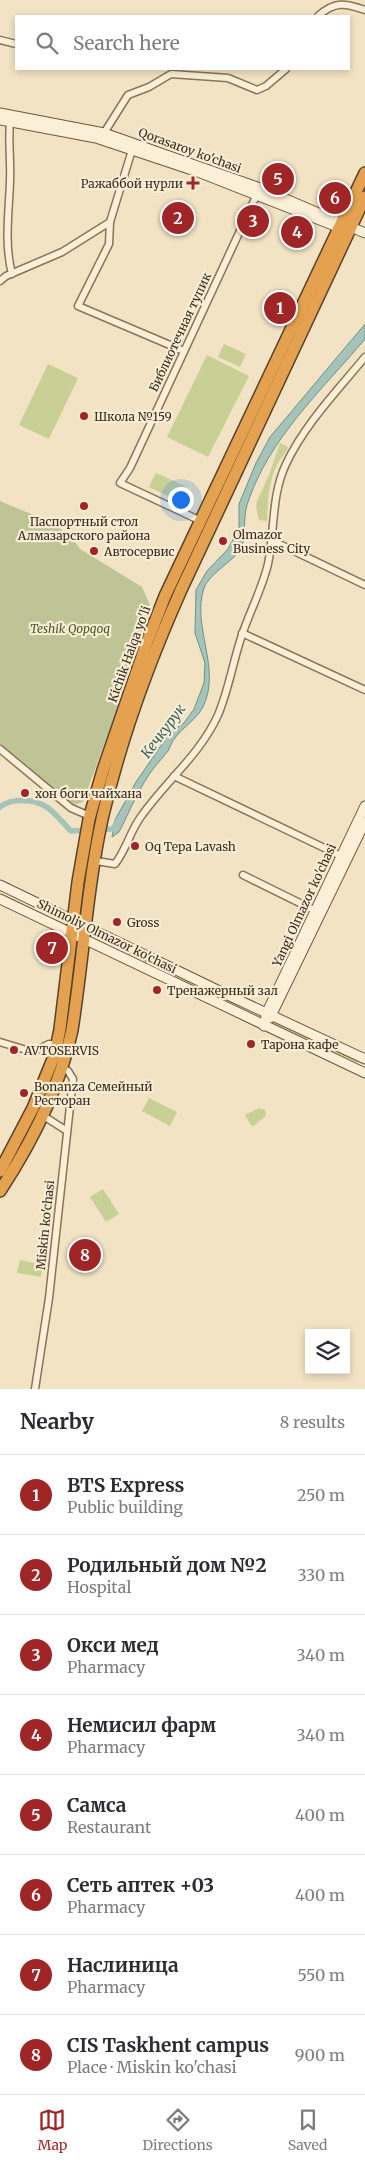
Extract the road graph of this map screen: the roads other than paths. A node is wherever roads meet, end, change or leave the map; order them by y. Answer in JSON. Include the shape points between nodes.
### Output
{"nodes":[{"id":1,"x":365,"y":10,"type":"edge"},
{"id":2,"x":319,"y":15,"type":"edge"},
{"id":3,"x":0,"y":40,"type":"edge"},
{"id":4,"x":15,"y":44,"type":"edge"},
{"id":5,"x":285,"y":70,"type":"edge"},
{"id":6,"x":0,"y":112,"type":"edge"},
{"id":7,"x":0,"y":120,"type":"edge"},
{"id":8,"x":10,"y":122,"type":"junction"},
{"id":9,"x":104,"y":133,"type":"junction"},
{"id":10,"x":132,"y":150,"type":"junction"},
{"id":11,"x":365,"y":173,"type":"edge"},
{"id":12,"x":258,"y":192,"type":"junction"},
{"id":13,"x":365,"y":197,"type":"edge"},
{"id":14,"x":110,"y":222,"type":"junction"},
{"id":15,"x":345,"y":227,"type":"junction"},
{"id":16,"x":365,"y":233,"type":"edge"},
{"id":17,"x":365,"y":239,"type":"edge"},
{"id":18,"x":12,"y":274,"type":"junction"},
{"id":19,"x":0,"y":281,"type":"edge"},
{"id":20,"x":184,"y":351,"type":"junction"},
{"id":21,"x":365,"y":357,"type":"edge"},
{"id":22,"x":201,"y":521,"type":"junction"},
{"id":23,"x":271,"y":540,"type":"junction"},
{"id":24,"x":365,"y":585,"type":"edge"},
{"id":25,"x":242,"y":633,"type":"junction"},
{"id":26,"x":365,"y":690,"type":"edge"},
{"id":27,"x":0,"y":750,"type":"edge"},
{"id":28,"x":174,"y":776,"type":"junction"},
{"id":29,"x":365,"y":806,"type":"edge"},
{"id":30,"x":89,"y":818,"type":"junction"},
{"id":31,"x":102,"y":820,"type":"junction"},
{"id":32,"x":365,"y":822,"type":"edge"},
{"id":33,"x":341,"y":856,"type":"junction"},
{"id":34,"x":96,"y":861,"type":"junction"},
{"id":35,"x":242,"y":875,"type":"dead end"},
{"id":36,"x":0,"y":885,"type":"edge"},
{"id":37,"x":0,"y":899,"type":"edge"},
{"id":38,"x":318,"y":912,"type":"junction"},
{"id":39,"x":74,"y":920,"type":"junction"},
{"id":40,"x":86,"y":926,"type":"junction"},
{"id":41,"x":73,"y":933,"type":"junction"},
{"id":42,"x":85,"y":939,"type":"junction"},
{"id":43,"x":270,"y":1014,"type":"junction"},
{"id":44,"x":264,"y":1026,"type":"junction"},
{"id":45,"x":0,"y":1042,"type":"edge"},
{"id":46,"x":57,"y":1044,"type":"junction"},
{"id":47,"x":364,"y":1059,"type":"edge"},
{"id":48,"x":62,"y":1068,"type":"junction"},
{"id":49,"x":362,"y":1072,"type":"edge"},
{"id":50,"x":42,"y":1115,"type":"junction"},
{"id":51,"x":67,"y":1132,"type":"junction"},
{"id":52,"x":0,"y":1171,"type":"edge"},
{"id":53,"x":0,"y":1191,"type":"edge"},
{"id":54,"x":35,"y":1389,"type":"edge"}],
"edges":[{"from":1,"to":2,"type":"street","via":[[341,4]]},
{"from":3,"to":4,"type":"street"},
{"from":5,"to":9,"type":"street","via":[[257,90],[228,78],[171,74],[128,95]]},
{"from":6,"to":9,"type":"main road","name":"Qorasaroy ko'chasi"},
{"from":7,"to":8,"type":"main road","name":"Qorasaroy ko'chasi"},
{"from":8,"to":10,"type":"main road","name":"Qorasaroy ko'chasi","via":[[96,138]]},
{"from":8,"to":18,"type":"street","via":[[7,249]]},
{"from":9,"to":12,"type":"main road","name":"Qorasaroy ko'chasi"},
{"from":10,"to":12,"type":"main road","name":"Qorasaroy ko'chasi"},
{"from":10,"to":14,"type":"street"},
{"from":11,"to":15,"type":"highway","name":"Kichik Halqa yo'li"},
{"from":12,"to":15,"type":"main road","name":"Qorasaroy ko'chasi"},
{"from":12,"to":20,"type":"street","name":"Библиотечная тупик"},
{"from":13,"to":15,"type":"highway","name":"Kichik Halqa yo'li"},
{"from":14,"to":18,"type":"street","via":[[62,252]]},
{"from":14,"to":20,"type":"street","via":[[109,244],[78,306]]},
{"from":15,"to":16,"type":"main road","name":"Qorasaroy ko'chasi"},
{"from":15,"to":17,"type":"main road","name":"Qorasaroy ko'chasi"},
{"from":15,"to":22,"type":"highway","name":"Kichik Halqa yo'li"},
{"from":15,"to":31,"type":"highway","name":"Kichik Halqa yo'li","via":[[169,616],[122,745]]},
{"from":18,"to":19,"type":"street"},
{"from":20,"to":22,"type":"street","name":"Библиотечная тупик","via":[[120,483]]},
{"from":21,"to":23,"type":"street","via":[[293,451],[275,500]]},
{"from":22,"to":30,"type":"highway","name":"Kichik Halqa yo'li","via":[[147,642]]},
{"from":23,"to":24,"type":"street"},
{"from":23,"to":25,"type":"street","via":[[261,589]]},
{"from":25,"to":26,"type":"street"},
{"from":25,"to":28,"type":"street","via":[[212,726]]},
{"from":27,"to":30,"type":"street","via":[[71,808]]},
{"from":28,"to":33,"type":"street"},
{"from":28,"to":34,"type":"street","via":[[139,820],[115,864]]},
{"from":29,"to":33,"type":"main road","name":"Yangi Olmazor ko'chasi"},
{"from":30,"to":31,"type":"street"},
{"from":30,"to":39,"type":"highway","name":"Kichik Halqa yo'li"},
{"from":31,"to":34,"type":"highway","name":"Kichik Halqa yo'li"},
{"from":32,"to":38,"type":"main road","name":"Yangi Olmazor ko'chasi"},
{"from":33,"to":38,"type":"main road","name":"Yangi Olmazor ko'chasi"},
{"from":34,"to":40,"type":"highway","name":"Kichik Halqa yo'li"},
{"from":35,"to":38,"type":"street"},
{"from":36,"to":39,"type":"main road","name":"Shimoliy Olmazor ko'chasi"},
{"from":37,"to":41,"type":"main road","name":"Shimoliy Olmazor ko'chasi"},
{"from":38,"to":43,"type":"main road","name":"Yangi Olmazor ko'chasi"},
{"from":39,"to":40,"type":"main road","name":"Shimoliy Olmazor ko'chasi"},
{"from":39,"to":41,"type":"highway","name":"Kichik Halqa yo'li"},
{"from":40,"to":42,"type":"highway","name":"Kichik Halqa yo'li"},
{"from":40,"to":43,"type":"main road","name":"Shimoliy Olmazor ko'chasi"},
{"from":41,"to":42,"type":"main road","name":"Shimoliy Olmazor ko'chasi"},
{"from":41,"to":46,"type":"highway","name":"Kichik Halqa yo'li"},
{"from":42,"to":44,"type":"main road","name":"Shimoliy Olmazor ko'chasi"},
{"from":42,"to":48,"type":"highway","name":"Kichik Halqa yo'li","via":[[72,1030]]},
{"from":43,"to":44,"type":"main road","name":"Yangi Olmazor ko'chasi"},
{"from":43,"to":47,"type":"main road","name":"Shimoliy Olmazor ko'chasi"},
{"from":44,"to":49,"type":"main road","name":"Shimoliy Olmazor ko'chasi"},
{"from":45,"to":46,"type":"street","via":[[33,1052],[49,1044]]},
{"from":46,"to":52,"type":"highway","name":"Kichik Halqa yo'li","via":[[37,1100]]},
{"from":47,"to":49,"type":"main road"},
{"from":48,"to":50,"type":"highway","name":"Kichik Halqa yo'li"},
{"from":48,"to":51,"type":"street","name":"Miskin ko'chasi","via":[[73,1079]]},
{"from":50,"to":51,"type":"street"},
{"from":50,"to":53,"type":"highway","name":"Kichik Halqa yo'li"},
{"from":51,"to":54,"type":"street","name":"Miskin ko'chasi"}]}
